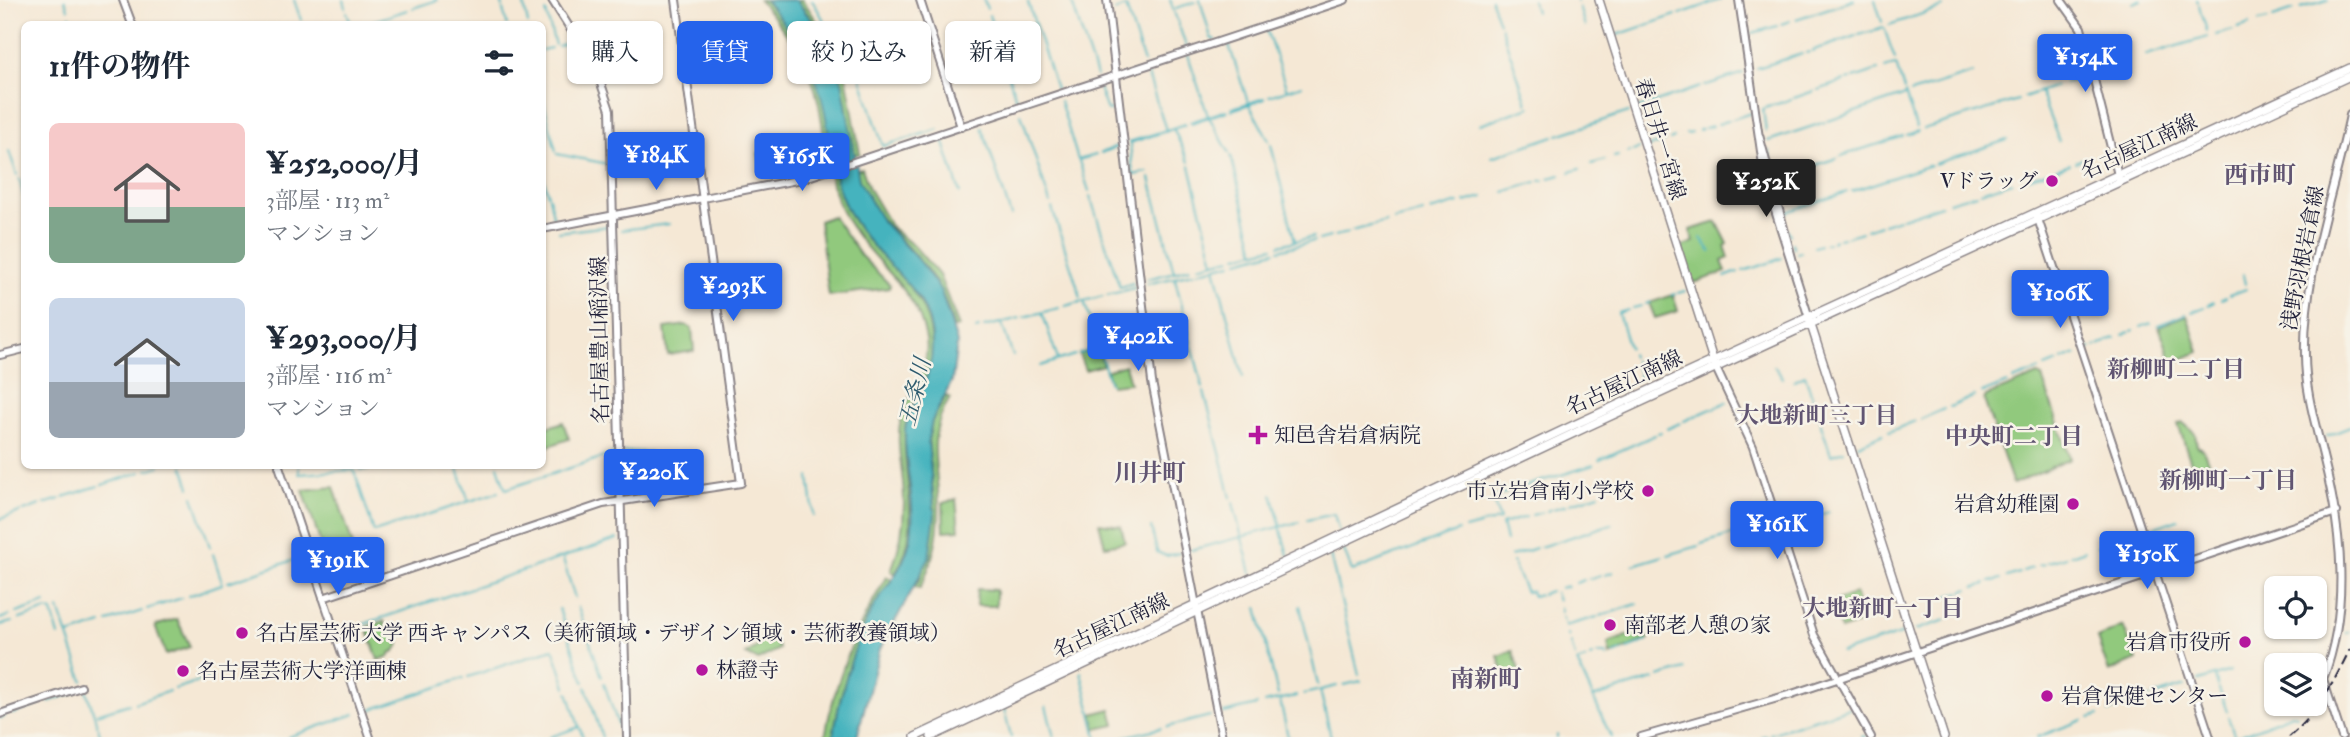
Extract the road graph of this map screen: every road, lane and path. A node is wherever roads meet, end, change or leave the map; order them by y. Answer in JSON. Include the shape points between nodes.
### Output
{"nodes":[{"id":1,"x":123,"y":0,"type":"edge"},
{"id":2,"x":552,"y":0,"type":"edge"},
{"id":3,"x":676,"y":0,"type":"edge"},
{"id":4,"x":920,"y":0,"type":"edge"},
{"id":5,"x":1107,"y":0,"type":"edge"},
{"id":6,"x":1345,"y":0,"type":"edge"},
{"id":7,"x":1599,"y":0,"type":"edge"},
{"id":8,"x":1739,"y":0,"type":"edge"},
{"id":9,"x":2061,"y":0,"type":"edge"},
{"id":10,"x":131,"y":21,"type":"edge"},
{"id":11,"x":2350,"y":68,"type":"edge"},
{"id":12,"x":1116,"y":75,"type":"junction"},
{"id":13,"x":2350,"y":76,"type":"edge"},
{"id":14,"x":2350,"y":114,"type":"edge"},
{"id":15,"x":961,"y":127,"type":"junction"},
{"id":16,"x":2119,"y":179,"type":"junction"},
{"id":17,"x":702,"y":198,"type":"junction"},
{"id":18,"x":615,"y":214,"type":"junction"},
{"id":19,"x":2037,"y":217,"type":"junction"},
{"id":20,"x":546,"y":228,"type":"edge"},
{"id":21,"x":1810,"y":321,"type":"junction"},
{"id":22,"x":21,"y":350,"type":"edge"},
{"id":23,"x":0,"y":355,"type":"edge"},
{"id":24,"x":1715,"y":365,"type":"junction"},
{"id":25,"x":280,"y":469,"type":"edge"},
{"id":26,"x":621,"y":500,"type":"junction"},
{"id":27,"x":2336,"y":512,"type":"junction"},
{"id":28,"x":2155,"y":573,"type":"junction"},
{"id":29,"x":324,"y":598,"type":"junction"},
{"id":30,"x":1196,"y":608,"type":"junction"},
{"id":31,"x":1916,"y":653,"type":"junction"},
{"id":32,"x":1838,"y":679,"type":"junction"},
{"id":33,"x":81,"y":687,"type":"dead end"},
{"id":34,"x":0,"y":714,"type":"edge"},
{"id":35,"x":370,"y":737,"type":"edge"},
{"id":36,"x":627,"y":737,"type":"edge"},
{"id":37,"x":915,"y":737,"type":"edge"},
{"id":38,"x":931,"y":737,"type":"edge"},
{"id":39,"x":1222,"y":737,"type":"edge"},
{"id":40,"x":1641,"y":737,"type":"edge"},
{"id":41,"x":1871,"y":737,"type":"edge"},
{"id":42,"x":1944,"y":737,"type":"edge"},
{"id":43,"x":2210,"y":737,"type":"edge"},
{"id":44,"x":2342,"y":737,"type":"edge"}],
"edges":[{"from":1,"to":10,"type":"street"},
{"from":2,"to":18,"type":"street","name":"名古屋豊山稲沢線","via":[[596,69],[605,93]]},
{"from":3,"to":17,"type":"street"},
{"from":4,"to":15,"type":"street"},
{"from":5,"to":12,"type":"street"},
{"from":6,"to":12,"type":"street"},
{"from":7,"to":24,"type":"main road","name":"春日井一宮線"},
{"from":8,"to":21,"type":"street","via":[[1757,132],[1764,143]]},
{"from":9,"to":16,"type":"street","via":[[2081,28]]},
{"from":11,"to":16,"type":"main road","name":"名古屋江南線"},
{"from":12,"to":15,"type":"street"},
{"from":12,"to":30,"type":"street","via":[[1152,382]]},
{"from":13,"to":16,"type":"main road","name":"名古屋江南線"},
{"from":14,"to":27,"type":"street","name":"浅野羽根岩倉線","via":[[2311,289],[2305,338],[2306,382]]},
{"from":15,"to":17,"type":"street","via":[[827,172]]},
{"from":16,"to":19,"type":"main road","name":"名古屋江南線"},
{"from":17,"to":18,"type":"street"},
{"from":17,"to":26,"type":"street","via":[[741,483]]},
{"from":18,"to":20,"type":"street"},
{"from":18,"to":26,"type":"street","name":"名古屋豊山稲沢線"},
{"from":19,"to":21,"type":"main road","name":"名古屋江南線"},
{"from":19,"to":28,"type":"street"},
{"from":21,"to":24,"type":"main road","name":"名古屋江南線"},
{"from":21,"to":31,"type":"main road"},
{"from":22,"to":23,"type":"street"},
{"from":24,"to":30,"type":"main road","name":"名古屋江南線"},
{"from":24,"to":32,"type":"street","via":[[1754,447],[1814,635]]},
{"from":25,"to":29,"type":"street"},
{"from":26,"to":29,"type":"street"},
{"from":26,"to":36,"type":"street","name":"名古屋豊山稲沢線"},
{"from":27,"to":28,"type":"street"},
{"from":27,"to":44,"type":"street","name":"浅野羽根岩倉線","via":[[2342,553],[2339,627],[2323,680]]},
{"from":28,"to":31,"type":"street"},
{"from":28,"to":43,"type":"street"},
{"from":29,"to":35,"type":"street"},
{"from":30,"to":37,"type":"main road","name":"名古屋江南線"},
{"from":30,"to":38,"type":"main road","name":"名古屋江南線"},
{"from":30,"to":39,"type":"street"},
{"from":31,"to":32,"type":"street"},
{"from":31,"to":42,"type":"main road"},
{"from":32,"to":40,"type":"street"},
{"from":32,"to":41,"type":"street"},
{"from":33,"to":34,"type":"street"}]}
